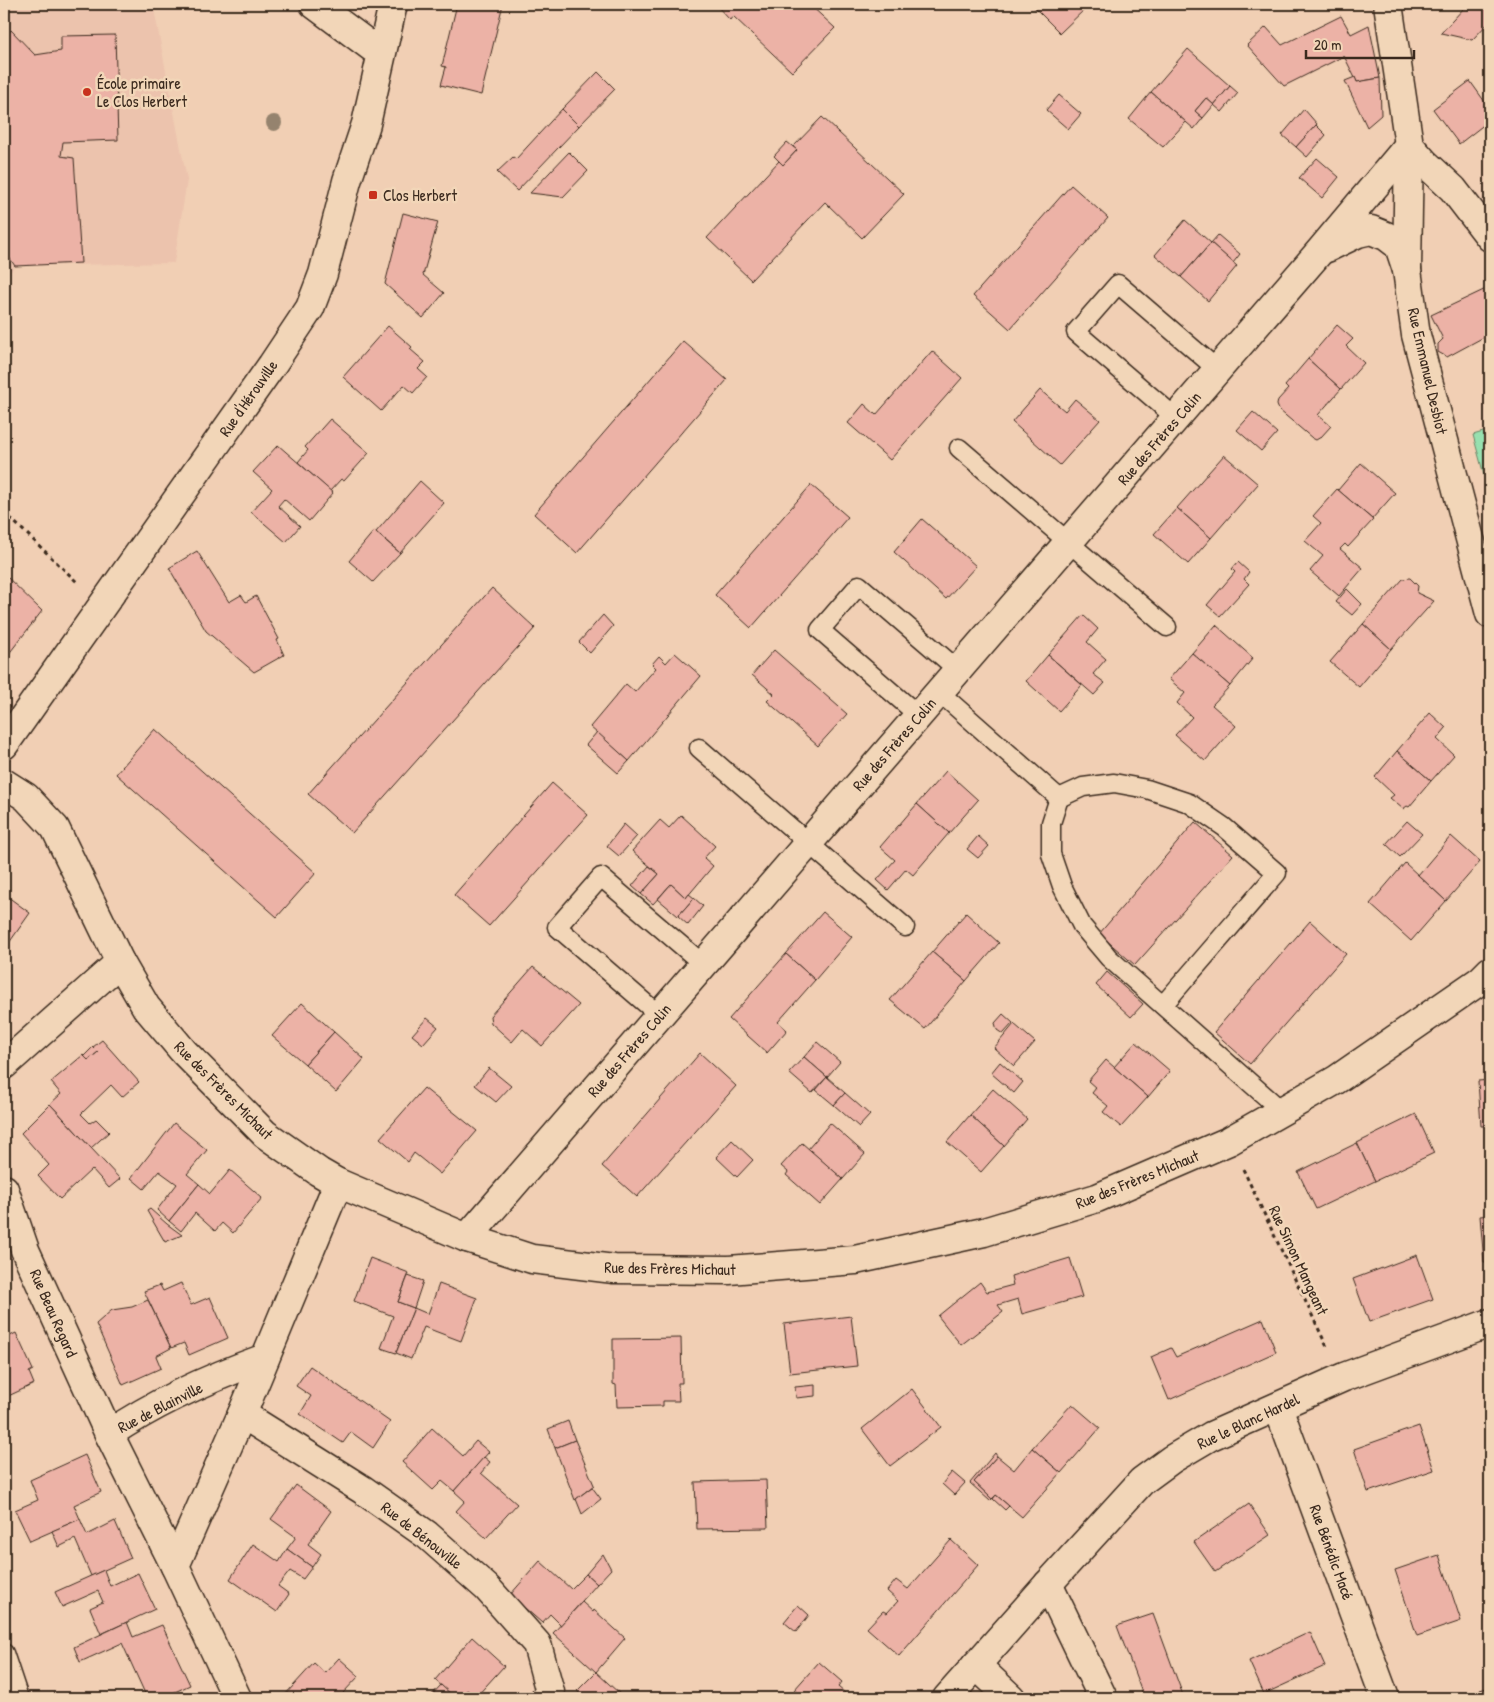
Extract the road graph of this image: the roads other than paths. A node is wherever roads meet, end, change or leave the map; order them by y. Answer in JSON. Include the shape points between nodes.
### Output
{"nodes":[{"id":1,"x":314,"y":4,"type":"edge"},
{"id":2,"x":393,"y":4,"type":"edge"},
{"id":3,"x":1388,"y":4,"type":"edge"},
{"id":4,"x":381,"y":54,"type":"junction"},
{"id":5,"x":1409,"y":145,"type":"junction"},
{"id":6,"x":1490,"y":237,"type":"edge"},
{"id":7,"x":1321,"y":250,"type":"junction"},
{"id":8,"x":1407,"y":270,"type":"junction"},
{"id":9,"x":1218,"y":370,"type":"junction"},
{"id":10,"x":1176,"y":418,"type":"junction"},
{"id":11,"x":959,"y":448,"type":"dead end"},
{"id":12,"x":1068,"y":543,"type":"junction"},
{"id":13,"x":1490,"y":614,"type":"edge"},
{"id":14,"x":1166,"y":627,"type":"dead end"},
{"id":15,"x":958,"y":670,"type":"junction"},
{"id":16,"x":938,"y":692,"type":"junction"},
{"id":17,"x":918,"y":715,"type":"junction"},
{"id":18,"x":4,"y":744,"type":"edge"},
{"id":19,"x":699,"y":748,"type":"dead end"},
{"id":20,"x":4,"y":783,"type":"edge"},
{"id":21,"x":1059,"y":798,"type":"junction"},
{"id":22,"x":808,"y":843,"type":"junction"},
{"id":23,"x":905,"y":926,"type":"dead end"},
{"id":24,"x":120,"y":962,"type":"junction"},
{"id":25,"x":703,"y":964,"type":"junction"},
{"id":26,"x":1487,"y":977,"type":"edge"},
{"id":27,"x":1163,"y":1006,"type":"junction"},
{"id":28,"x":659,"y":1015,"type":"junction"},
{"id":29,"x":4,"y":1065,"type":"edge"},
{"id":30,"x":1282,"y":1111,"type":"junction"},
{"id":31,"x":338,"y":1183,"type":"junction"},
{"id":32,"x":4,"y":1190,"type":"edge"},
{"id":33,"x":467,"y":1238,"type":"junction"},
{"id":34,"x":1490,"y":1323,"type":"edge"},
{"id":35,"x":265,"y":1358,"type":"junction"},
{"id":36,"x":1278,"y":1407,"type":"junction"},
{"id":37,"x":242,"y":1414,"type":"junction"},
{"id":38,"x":109,"y":1434,"type":"junction"},
{"id":39,"x":175,"y":1566,"type":"junction"},
{"id":40,"x":1048,"y":1584,"type":"junction"},
{"id":41,"x":4,"y":1653,"type":"edge"},
{"id":42,"x":976,"y":1665,"type":"junction"},
{"id":43,"x":19,"y":1698,"type":"edge"},
{"id":44,"x":237,"y":1698,"type":"edge"},
{"id":45,"x":545,"y":1698,"type":"edge"},
{"id":46,"x":947,"y":1698,"type":"edge"},
{"id":47,"x":1011,"y":1698,"type":"edge"},
{"id":48,"x":1103,"y":1698,"type":"edge"},
{"id":49,"x":1385,"y":1698,"type":"edge"}],
"edges":[{"from":1,"to":4,"type":"street"},
{"from":2,"to":4,"type":"street","name":"Rue d'Hérouville"},
{"from":3,"to":5,"type":"street","name":"Rue Emmanuel Desbiot"},
{"from":4,"to":18,"type":"street","name":"Rue d'Hérouville","via":[[366,124],[346,181],[323,274],[310,308]]},
{"from":5,"to":6,"type":"street","via":[[1453,189]]},
{"from":5,"to":7,"type":"street","name":"Rue des Frères Colin"},
{"from":5,"to":8,"type":"street","name":"Rue Emmanuel Desbiot"},
{"from":7,"to":8,"type":"street","name":"Rue des Frères Colin","via":[[1371,230],[1399,246]]},
{"from":7,"to":9,"type":"street","name":"Rue des Frères Colin"},
{"from":8,"to":13,"type":"street","name":"Rue Emmanuel Desbiot","via":[[1416,335]]},
{"from":9,"to":10,"type":"street","name":"Rue des Frères Colin"},
{"from":9,"to":10,"type":"lane","via":[[1118,284],[1082,325],[1076,332]]},
{"from":10,"to":12,"type":"street","name":"Rue des Frères Colin"},
{"from":11,"to":12,"type":"lane"},
{"from":12,"to":14,"type":"lane"},
{"from":12,"to":15,"type":"street","name":"Rue des Frères Colin"},
{"from":15,"to":16,"type":"street","name":"Rue des Frères Colin"},
{"from":15,"to":17,"type":"lane","via":[[859,585],[820,630]]},
{"from":16,"to":17,"type":"street","name":"Rue des Frères Colin"},
{"from":16,"to":21,"type":"lane"},
{"from":17,"to":22,"type":"street","name":"Rue des Frères Colin"},
{"from":19,"to":22,"type":"lane"},
{"from":20,"to":24,"type":"street","name":"Rue des Frères Michaut","via":[[26,797],[55,828]]},
{"from":21,"to":27,"type":"lane","via":[[1051,823],[1051,854],[1070,904],[1082,926],[1109,958]]},
{"from":21,"to":27,"type":"lane","via":[[1083,787],[1114,783],[1166,795],[1189,803],[1224,827],[1278,873]]},
{"from":22,"to":23,"type":"lane"},
{"from":22,"to":25,"type":"street","name":"Rue des Frères Colin"},
{"from":24,"to":29,"type":"street"},
{"from":24,"to":31,"type":"street","name":"Rue des Frères Michaut","via":[[146,1007],[216,1086],[265,1134]]},
{"from":25,"to":28,"type":"street","name":"Rue des Frères Colin"},
{"from":25,"to":28,"type":"lane","via":[[601,876],[557,927]]},
{"from":26,"to":30,"type":"street","name":"Rue des Frères Michaut","via":[[1336,1080]]},
{"from":27,"to":30,"type":"lane"},
{"from":28,"to":33,"type":"street","name":"Rue des Frères Colin"},
{"from":30,"to":33,"type":"street","name":"Rue des Frères Michaut","via":[[1229,1141],[1097,1198],[984,1232],[855,1260],[728,1270],[614,1269],[532,1258]]},
{"from":31,"to":33,"type":"street","name":"Rue des Frères Michaut"},
{"from":31,"to":35,"type":"street"},
{"from":32,"to":38,"type":"street","name":"Rue Beau Regard","via":[[26,1250]]},
{"from":34,"to":36,"type":"street","name":"Rue le Blanc Hardel","via":[[1344,1376]]},
{"from":35,"to":37,"type":"street"},
{"from":35,"to":38,"type":"street","name":"Rue de Blainville","via":[[135,1416]]},
{"from":36,"to":40,"type":"street","name":"Rue le Blanc Hardel","via":[[1212,1436],[1142,1481]]},
{"from":36,"to":49,"type":"street","name":"Rue Bénédic Macé"},
{"from":37,"to":39,"type":"street"},
{"from":37,"to":45,"type":"street","name":"Rue de Bénouville","via":[[363,1490],[427,1535],[487,1588],[536,1644],[550,1692]]},
{"from":38,"to":39,"type":"street","name":"Rue de Blainville"},
{"from":39,"to":44,"type":"street","name":"Rue de Blainville"},
{"from":40,"to":42,"type":"street","name":"Rue le Blanc Hardel"},
{"from":40,"to":48,"type":"street"},
{"from":41,"to":43,"type":"lane"},
{"from":42,"to":46,"type":"street","name":"Rue le Blanc Hardel"},
{"from":42,"to":47,"type":"street"}]}
